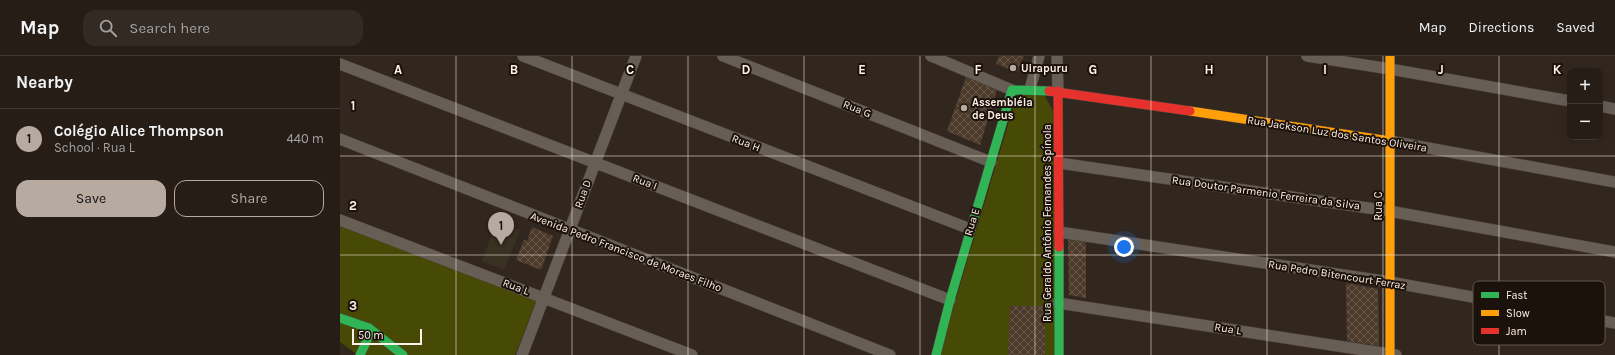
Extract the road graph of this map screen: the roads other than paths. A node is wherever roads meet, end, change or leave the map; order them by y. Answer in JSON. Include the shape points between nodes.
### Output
{"nodes":[{"id":1,"x":523,"y":56,"type":"edge"},
{"id":2,"x":636,"y":56,"type":"edge"},
{"id":3,"x":723,"y":56,"type":"edge"},
{"id":4,"x":931,"y":56,"type":"edge"},
{"id":5,"x":1039,"y":56,"type":"edge"},
{"id":6,"x":1057,"y":56,"type":"edge"},
{"id":7,"x":1307,"y":56,"type":"edge"},
{"id":8,"x":1390,"y":56,"type":"edge"},
{"id":9,"x":340,"y":64,"type":"edge"},
{"id":10,"x":1390,"y":69,"type":"junction"},
{"id":11,"x":1012,"y":90,"type":"junction"},
{"id":12,"x":1030,"y":90,"type":"junction"},
{"id":13,"x":1058,"y":91,"type":"junction"},
{"id":14,"x":621,"y":94,"type":"junction"},
{"id":15,"x":1567,"y":100,"type":"edge"},
{"id":16,"x":1603,"y":107,"type":"edge"},
{"id":17,"x":1615,"y":109,"type":"edge"},
{"id":18,"x":340,"y":139,"type":"edge"},
{"id":19,"x":1390,"y":141,"type":"junction"},
{"id":20,"x":595,"y":162,"type":"junction"},
{"id":21,"x":991,"y":162,"type":"junction"},
{"id":22,"x":1059,"y":162,"type":"junction"},
{"id":23,"x":1615,"y":182,"type":"edge"},
{"id":24,"x":1389,"y":211,"type":"junction"},
{"id":25,"x":340,"y":220,"type":"edge"},
{"id":26,"x":970,"y":229,"type":"junction"},
{"id":27,"x":570,"y":230,"type":"junction"},
{"id":28,"x":1059,"y":232,"type":"junction"},
{"id":29,"x":1615,"y":252,"type":"edge"},
{"id":30,"x":1390,"y":282,"type":"junction"},
{"id":31,"x":544,"y":297,"type":"junction"},
{"id":32,"x":1473,"y":297,"type":"edge"},
{"id":33,"x":950,"y":300,"type":"junction"},
{"id":34,"x":1058,"y":303,"type":"junction"},
{"id":35,"x":340,"y":318,"type":"edge"},
{"id":36,"x":1605,"y":321,"type":"edge"},
{"id":37,"x":1615,"y":323,"type":"edge"},
{"id":38,"x":369,"y":328,"type":"junction"},
{"id":39,"x":360,"y":355,"type":"edge"},
{"id":40,"x":403,"y":355,"type":"edge"},
{"id":41,"x":522,"y":355,"type":"edge"},
{"id":42,"x":692,"y":355,"type":"edge"},
{"id":43,"x":890,"y":355,"type":"edge"},
{"id":44,"x":936,"y":355,"type":"edge"},
{"id":45,"x":1059,"y":355,"type":"edge"},
{"id":46,"x":1393,"y":355,"type":"edge"}],
"edges":[{"from":1,"to":14,"type":"street","name":"Rua H"},
{"from":2,"to":14,"type":"street","name":"Rua D"},
{"from":3,"to":21,"type":"street","name":"Rua G"},
{"from":4,"to":11,"type":"street"},
{"from":5,"to":12,"type":"street"},
{"from":6,"to":13,"type":"street"},
{"from":7,"to":10,"type":"street"},
{"from":8,"to":10,"type":"street","name":"Rua C"},
{"from":9,"to":20,"type":"street","name":"Rua I"},
{"from":10,"to":15,"type":"street"},
{"from":10,"to":19,"type":"street","name":"Rua C"},
{"from":11,"to":12,"type":"street","name":"Rua Jackson Luz dos Santos Oliveira"},
{"from":11,"to":21,"type":"street","name":"Rua E"},
{"from":12,"to":13,"type":"street","name":"Rua Jackson Luz dos Santos Oliveira"},
{"from":13,"to":19,"type":"street","name":"Rua Jackson Luz dos Santos Oliveira"},
{"from":13,"to":22,"type":"street","name":"Rua Geraldo Antônio Fernandes Spínola"},
{"from":14,"to":20,"type":"street","name":"Rua D"},
{"from":14,"to":26,"type":"street","name":"Rua H"},
{"from":16,"to":17,"type":"street"},
{"from":18,"to":27,"type":"street","name":"Avenida Pedro Francisco de Moraes Filho"},
{"from":19,"to":23,"type":"street","name":"Rua Jackson Luz dos Santos Oliveira"},
{"from":19,"to":24,"type":"street","name":"Rua C"},
{"from":20,"to":27,"type":"street","name":"Rua D"},
{"from":20,"to":33,"type":"street","name":"Rua I"},
{"from":21,"to":26,"type":"street","name":"Rua E"},
{"from":22,"to":24,"type":"street","name":"Rua Doutor Parmenio Ferreira da Silva"},
{"from":22,"to":28,"type":"street","name":"Rua Geraldo Antônio Fernandes Spínola"},
{"from":24,"to":29,"type":"street","name":"Rua Doutor Parmenio Ferreira da Silva"},
{"from":24,"to":30,"type":"street","name":"Rua C"},
{"from":25,"to":31,"type":"street","name":"Rua L"},
{"from":26,"to":33,"type":"street","name":"Rua E"},
{"from":27,"to":31,"type":"street","name":"Rua D"},
{"from":27,"to":43,"type":"street","name":"Avenida Pedro Francisco de Moraes Filho"},
{"from":28,"to":30,"type":"street","name":"Rua Pedro Bitencourt Ferraz"},
{"from":28,"to":34,"type":"street","name":"Rua Geraldo Antônio Fernandes Spínola"},
{"from":30,"to":32,"type":"street","name":"Rua Pedro Bitencourt Ferraz"},
{"from":30,"to":46,"type":"street","name":"Rua C"},
{"from":31,"to":41,"type":"street","name":"Rua D"},
{"from":31,"to":42,"type":"street","name":"Rua L"},
{"from":33,"to":44,"type":"street","name":"Rua E"},
{"from":34,"to":45,"type":"street","name":"Rua Geraldo Antônio Fernandes Spínola"},
{"from":34,"to":46,"type":"street","name":"Rua L"},
{"from":35,"to":38,"type":"street"},
{"from":36,"to":37,"type":"street","name":"Rua Pedro Bitencourt Ferraz"},
{"from":38,"to":39,"type":"street"},
{"from":38,"to":40,"type":"street"}]}
